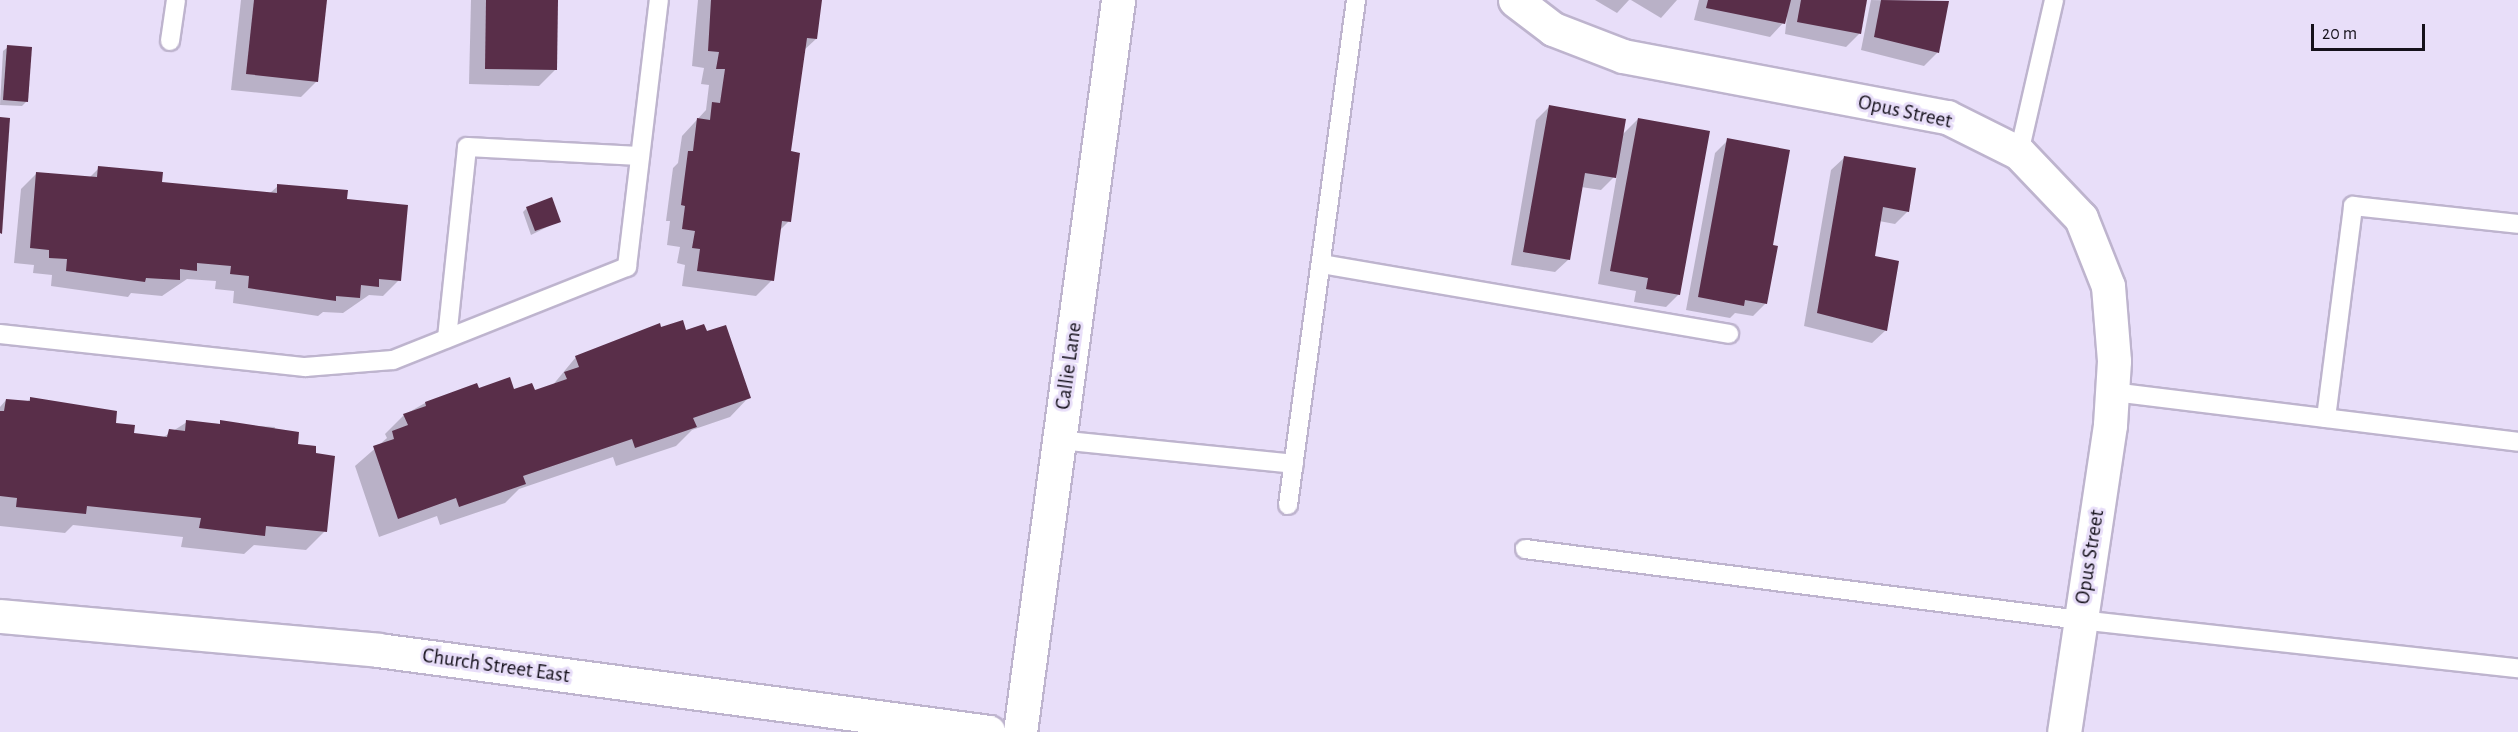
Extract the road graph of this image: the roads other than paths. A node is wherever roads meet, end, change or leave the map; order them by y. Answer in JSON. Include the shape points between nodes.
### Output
{"nodes":[{"id":1,"x":176,"y":0,"type":"edge"},
{"id":2,"x":659,"y":0,"type":"edge"},
{"id":3,"x":1118,"y":0,"type":"edge"},
{"id":4,"x":1356,"y":0,"type":"edge"},
{"id":5,"x":1515,"y":0,"type":"edge"},
{"id":6,"x":2054,"y":0,"type":"edge"},
{"id":7,"x":170,"y":41,"type":"dead end"},
{"id":8,"x":2019,"y":153,"type":"junction"},
{"id":9,"x":640,"y":156,"type":"junction"},
{"id":10,"x":2518,"y":224,"type":"edge"},
{"id":11,"x":1321,"y":264,"type":"junction"},
{"id":12,"x":0,"y":334,"type":"edge"},
{"id":13,"x":1729,"y":334,"type":"dead end"},
{"id":14,"x":447,"y":338,"type":"junction"},
{"id":15,"x":2113,"y":392,"type":"junction"},
{"id":16,"x":2326,"y":418,"type":"junction"},
{"id":17,"x":1059,"y":440,"type":"junction"},
{"id":18,"x":2518,"y":442,"type":"edge"},
{"id":19,"x":1294,"y":464,"type":"junction"},
{"id":20,"x":1288,"y":505,"type":"dead end"},
{"id":21,"x":1525,"y":549,"type":"dead end"},
{"id":22,"x":0,"y":616,"type":"edge"},
{"id":23,"x":2080,"y":620,"type":"junction"},
{"id":24,"x":2518,"y":668,"type":"edge"},
{"id":25,"x":989,"y":732,"type":"edge"},
{"id":26,"x":1020,"y":732,"type":"edge"},
{"id":27,"x":2064,"y":732,"type":"edge"}],
"edges":[{"from":1,"to":7,"type":"lane"},
{"from":2,"to":9,"type":"lane"},
{"from":3,"to":17,"type":"street","name":"Callie Lane"},
{"from":4,"to":11,"type":"lane"},
{"from":5,"to":8,"type":"street","name":"Opus Street","via":[[1553,28],[1623,56],[1947,117]]},
{"from":6,"to":8,"type":"lane"},
{"from":8,"to":15,"type":"street","name":"Opus Street","via":[[2081,218],[2108,286]]},
{"from":9,"to":14,"type":"lane","via":[[627,267]]},
{"from":9,"to":14,"type":"lane","via":[[467,147]]},
{"from":10,"to":16,"type":"lane","via":[[2353,206]]},
{"from":11,"to":13,"type":"lane"},
{"from":11,"to":19,"type":"lane"},
{"from":12,"to":14,"type":"lane","via":[[305,367],[393,360]]},
{"from":15,"to":16,"type":"lane"},
{"from":15,"to":23,"type":"street","name":"Opus Street"},
{"from":16,"to":18,"type":"lane"},
{"from":17,"to":19,"type":"lane"},
{"from":17,"to":26,"type":"street","name":"Callie Lane"},
{"from":19,"to":20,"type":"lane"},
{"from":21,"to":23,"type":"lane"},
{"from":22,"to":25,"type":"street","name":"Church Street East","via":[[378,650]]},
{"from":23,"to":24,"type":"lane"},
{"from":23,"to":27,"type":"street","name":"Opus Street"}]}
